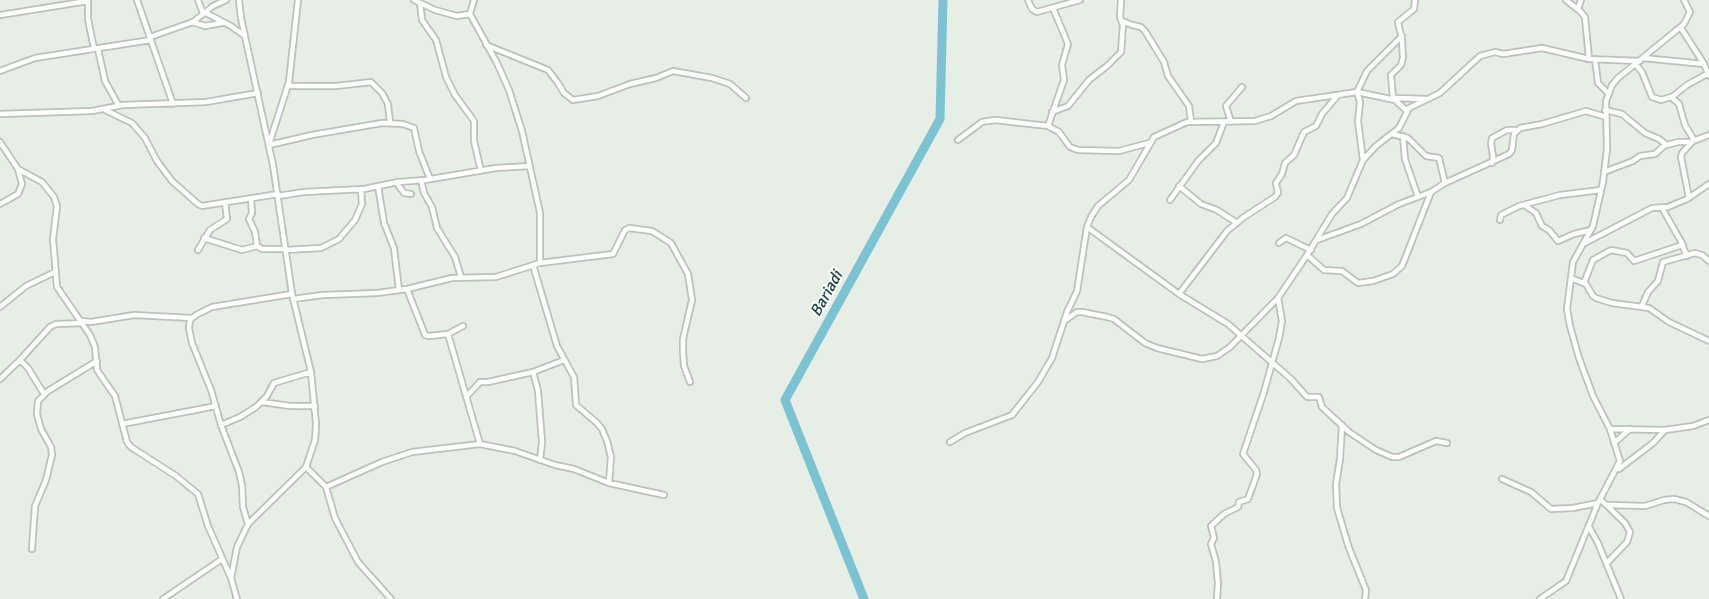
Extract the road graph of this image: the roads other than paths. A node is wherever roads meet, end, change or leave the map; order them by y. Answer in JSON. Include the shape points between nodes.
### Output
{"nodes":[{"id":1,"x":137,"y":0,"type":"edge"},
{"id":2,"x":198,"y":0,"type":"edge"},
{"id":3,"x":226,"y":0,"type":"edge"},
{"id":4,"x":239,"y":0,"type":"edge"},
{"id":5,"x":298,"y":0,"type":"edge"},
{"id":6,"x":414,"y":0,"type":"edge"},
{"id":7,"x":474,"y":0,"type":"edge"},
{"id":8,"x":1028,"y":0,"type":"edge"},
{"id":9,"x":1080,"y":0,"type":"edge"},
{"id":10,"x":1120,"y":0,"type":"edge"},
{"id":11,"x":1415,"y":0,"type":"edge"},
{"id":12,"x":1566,"y":0,"type":"edge"},
{"id":13,"x":1581,"y":0,"type":"edge"},
{"id":14,"x":1684,"y":0,"type":"edge"},
{"id":15,"x":88,"y":1,"type":"edge"},
{"id":16,"x":420,"y":3,"type":"junction"},
{"id":17,"x":1053,"y":8,"type":"junction"},
{"id":18,"x":1578,"y":9,"type":"junction"},
{"id":19,"x":203,"y":13,"type":"junction"},
{"id":20,"x":470,"y":14,"type":"junction"},
{"id":21,"x":0,"y":15,"type":"edge"},
{"id":22,"x":1121,"y":20,"type":"junction"},
{"id":23,"x":192,"y":22,"type":"junction"},
{"id":24,"x":222,"y":22,"type":"junction"},
{"id":25,"x":1681,"y":28,"type":"junction"},
{"id":26,"x":245,"y":36,"type":"junction"},
{"id":27,"x":1402,"y":36,"type":"junction"},
{"id":28,"x":151,"y":38,"type":"junction"},
{"id":29,"x":486,"y":45,"type":"junction"},
{"id":30,"x":96,"y":49,"type":"junction"},
{"id":31,"x":1592,"y":59,"type":"junction"},
{"id":32,"x":1639,"y":62,"type":"junction"},
{"id":33,"x":1704,"y":63,"type":"junction"},
{"id":34,"x":0,"y":71,"type":"edge"},
{"id":35,"x":1709,"y":74,"type":"edge"},
{"id":36,"x":288,"y":86,"type":"junction"},
{"id":37,"x":1242,"y":87,"type":"dead end"},
{"id":38,"x":1357,"y":92,"type":"junction"},
{"id":39,"x":258,"y":93,"type":"junction"},
{"id":40,"x":1609,"y":94,"type":"junction"},
{"id":41,"x":1338,"y":95,"type":"junction"},
{"id":42,"x":1671,"y":97,"type":"junction"},
{"id":43,"x":746,"y":98,"type":"dead end"},
{"id":44,"x":1392,"y":98,"type":"junction"},
{"id":45,"x":1429,"y":99,"type":"junction"},
{"id":46,"x":173,"y":104,"type":"junction"},
{"id":47,"x":119,"y":106,"type":"junction"},
{"id":48,"x":105,"y":110,"type":"junction"},
{"id":49,"x":1605,"y":110,"type":"junction"},
{"id":50,"x":1407,"y":111,"type":"junction"},
{"id":51,"x":1052,"y":112,"type":"junction"},
{"id":52,"x":0,"y":114,"type":"edge"},
{"id":53,"x":1606,"y":117,"type":"junction"},
{"id":54,"x":1191,"y":121,"type":"junction"},
{"id":55,"x":1224,"y":122,"type":"junction"},
{"id":56,"x":1231,"y":122,"type":"junction"},
{"id":57,"x":390,"y":123,"type":"junction"},
{"id":58,"x":1048,"y":126,"type":"junction"},
{"id":59,"x":1516,"y":130,"type":"junction"},
{"id":60,"x":1392,"y":134,"type":"junction"},
{"id":61,"x":1709,"y":135,"type":"edge"},
{"id":62,"x":1403,"y":136,"type":"junction"},
{"id":63,"x":958,"y":140,"type":"dead end"},
{"id":64,"x":1693,"y":141,"type":"junction"},
{"id":65,"x":0,"y":142,"type":"edge"},
{"id":66,"x":1149,"y":143,"type":"junction"},
{"id":67,"x":269,"y":144,"type":"junction"},
{"id":68,"x":1665,"y":145,"type":"junction"},
{"id":69,"x":1363,"y":160,"type":"junction"},
{"id":70,"x":1491,"y":164,"type":"junction"},
{"id":71,"x":529,"y":166,"type":"junction"},
{"id":72,"x":18,"y":169,"type":"junction"},
{"id":73,"x":481,"y":171,"type":"junction"},
{"id":74,"x":1604,"y":172,"type":"junction"},
{"id":75,"x":430,"y":179,"type":"junction"},
{"id":76,"x":421,"y":180,"type":"junction"},
{"id":77,"x":396,"y":182,"type":"junction"},
{"id":78,"x":1445,"y":183,"type":"junction"},
{"id":79,"x":1709,"y":184,"type":"edge"},
{"id":80,"x":378,"y":186,"type":"junction"},
{"id":81,"x":1179,"y":186,"type":"junction"},
{"id":82,"x":361,"y":189,"type":"junction"},
{"id":83,"x":1601,"y":190,"type":"junction"},
{"id":84,"x":1431,"y":192,"type":"junction"},
{"id":85,"x":278,"y":195,"type":"junction"},
{"id":86,"x":411,"y":195,"type":"dead end"},
{"id":87,"x":1418,"y":196,"type":"junction"},
{"id":88,"x":1689,"y":198,"type":"junction"},
{"id":89,"x":251,"y":199,"type":"junction"},
{"id":90,"x":1170,"y":200,"type":"dead end"},
{"id":91,"x":225,"y":202,"type":"junction"},
{"id":92,"x":0,"y":204,"type":"edge"},
{"id":93,"x":1524,"y":205,"type":"junction"},
{"id":94,"x":1662,"y":208,"type":"junction"},
{"id":95,"x":1500,"y":220,"type":"dead end"},
{"id":96,"x":1237,"y":222,"type":"junction"},
{"id":97,"x":1087,"y":227,"type":"junction"},
{"id":98,"x":1591,"y":230,"type":"junction"},
{"id":99,"x":204,"y":238,"type":"junction"},
{"id":100,"x":1316,"y":240,"type":"junction"},
{"id":101,"x":1280,"y":243,"type":"dead end"},
{"id":102,"x":1581,"y":245,"type":"junction"},
{"id":103,"x":1683,"y":245,"type":"junction"},
{"id":104,"x":257,"y":246,"type":"junction"},
{"id":105,"x":198,"y":250,"type":"dead end"},
{"id":106,"x":286,"y":250,"type":"junction"},
{"id":107,"x":1311,"y":250,"type":"junction"},
{"id":108,"x":1307,"y":255,"type":"junction"},
{"id":109,"x":1687,"y":256,"type":"junction"},
{"id":110,"x":1709,"y":261,"type":"edge"},
{"id":111,"x":540,"y":263,"type":"junction"},
{"id":112,"x":533,"y":265,"type":"junction"},
{"id":113,"x":55,"y":272,"type":"junction"},
{"id":114,"x":461,"y":277,"type":"junction"},
{"id":115,"x":1573,"y":279,"type":"junction"},
{"id":116,"x":1584,"y":283,"type":"junction"},
{"id":117,"x":407,"y":289,"type":"junction"},
{"id":118,"x":399,"y":290,"type":"junction"},
{"id":119,"x":1179,"y":294,"type":"junction"},
{"id":120,"x":292,"y":296,"type":"junction"},
{"id":121,"x":1278,"y":298,"type":"junction"},
{"id":122,"x":1642,"y":306,"type":"junction"},
{"id":123,"x":0,"y":307,"type":"edge"},
{"id":124,"x":192,"y":318,"type":"junction"},
{"id":125,"x":1064,"y":321,"type":"junction"},
{"id":126,"x":82,"y":322,"type":"junction"},
{"id":127,"x":463,"y":326,"type":"dead end"},
{"id":128,"x":448,"y":334,"type":"junction"},
{"id":129,"x":1242,"y":335,"type":"junction"},
{"id":130,"x":1709,"y":341,"type":"edge"},
{"id":131,"x":20,"y":360,"type":"junction"},
{"id":132,"x":564,"y":360,"type":"junction"},
{"id":133,"x":97,"y":361,"type":"junction"},
{"id":134,"x":1273,"y":364,"type":"junction"},
{"id":135,"x":310,"y":372,"type":"junction"},
{"id":136,"x":533,"y":372,"type":"junction"},
{"id":137,"x":0,"y":379,"type":"edge"},
{"id":138,"x":690,"y":382,"type":"dead end"},
{"id":139,"x":44,"y":394,"type":"junction"},
{"id":140,"x":466,"y":397,"type":"junction"},
{"id":141,"x":262,"y":402,"type":"junction"},
{"id":142,"x":216,"y":406,"type":"junction"},
{"id":143,"x":315,"y":406,"type":"junction"},
{"id":144,"x":1709,"y":420,"type":"edge"},
{"id":145,"x":122,"y":424,"type":"junction"},
{"id":146,"x":221,"y":425,"type":"junction"},
{"id":147,"x":1342,"y":425,"type":"junction"},
{"id":148,"x":1610,"y":429,"type":"junction"},
{"id":149,"x":1630,"y":429,"type":"junction"},
{"id":150,"x":1665,"y":430,"type":"junction"},
{"id":151,"x":950,"y":442,"type":"dead end"},
{"id":152,"x":1447,"y":443,"type":"dead end"},
{"id":153,"x":1614,"y":443,"type":"junction"},
{"id":154,"x":480,"y":444,"type":"junction"},
{"id":155,"x":540,"y":460,"type":"junction"},
{"id":156,"x":306,"y":467,"type":"junction"},
{"id":157,"x":1617,"y":470,"type":"junction"},
{"id":158,"x":1502,"y":479,"type":"dead end"},
{"id":159,"x":609,"y":483,"type":"junction"},
{"id":160,"x":326,"y":487,"type":"junction"},
{"id":161,"x":664,"y":495,"type":"dead end"},
{"id":162,"x":1599,"y":501,"type":"junction"},
{"id":163,"x":1606,"y":505,"type":"junction"},
{"id":164,"x":1709,"y":516,"type":"edge"},
{"id":165,"x":248,"y":524,"type":"junction"},
{"id":166,"x":1589,"y":527,"type":"junction"},
{"id":167,"x":32,"y":549,"type":"dead end"},
{"id":168,"x":222,"y":559,"type":"junction"},
{"id":169,"x":1607,"y":563,"type":"junction"},
{"id":170,"x":231,"y":578,"type":"junction"},
{"id":171,"x":163,"y":599,"type":"edge"},
{"id":172,"x":237,"y":599,"type":"edge"},
{"id":173,"x":391,"y":599,"type":"edge"},
{"id":174,"x":1217,"y":599,"type":"edge"},
{"id":175,"x":1365,"y":599,"type":"edge"},
{"id":176,"x":1540,"y":599,"type":"edge"},
{"id":177,"x":1621,"y":599,"type":"edge"}],
"edges":[{"from":1,"to":28,"type":"street"},
{"from":2,"to":19,"type":"street"},
{"from":3,"to":19,"type":"street"},
{"from":4,"to":26,"type":"street"},
{"from":5,"to":36,"type":"street"},
{"from":6,"to":16,"type":"street"},
{"from":7,"to":20,"type":"street"},
{"from":8,"to":17,"type":"street","via":[[1036,12]]},
{"from":9,"to":17,"type":"street"},
{"from":10,"to":22,"type":"street"},
{"from":11,"to":27,"type":"street","via":[[1414,9],[1398,21]]},
{"from":12,"to":18,"type":"street"},
{"from":13,"to":18,"type":"street"},
{"from":14,"to":25,"type":"street","via":[[1690,12]]},
{"from":15,"to":21,"type":"street"},
{"from":15,"to":30,"type":"street"},
{"from":16,"to":20,"type":"street","via":[[447,14]]},
{"from":16,"to":73,"type":"street","via":[[422,20],[436,40],[446,77],[474,121]]},
{"from":17,"to":51,"type":"street","via":[[1068,44],[1062,65],[1064,80]]},
{"from":18,"to":31,"type":"street","via":[[1585,17]]},
{"from":19,"to":23,"type":"street"},
{"from":19,"to":24,"type":"street"},
{"from":20,"to":29,"type":"street"},
{"from":22,"to":51,"type":"street","via":[[1122,45],[1118,56],[1089,80],[1068,106]]},
{"from":22,"to":54,"type":"street","via":[[1145,31],[1189,106]]},
{"from":23,"to":24,"type":"street","via":[[205,26]]},
{"from":23,"to":28,"type":"street"},
{"from":24,"to":26,"type":"street"},
{"from":25,"to":32,"type":"street"},
{"from":25,"to":33,"type":"street"},
{"from":26,"to":39,"type":"street"},
{"from":27,"to":38,"type":"street","via":[[1367,71]]},
{"from":27,"to":44,"type":"street","via":[[1402,62],[1391,75]]},
{"from":28,"to":30,"type":"street"},
{"from":28,"to":46,"type":"street"},
{"from":29,"to":43,"type":"street","via":[[548,70],[573,100],[598,96],[673,71],[723,81]]},
{"from":29,"to":71,"type":"street","via":[[512,97]]},
{"from":30,"to":34,"type":"street","via":[[35,58]]},
{"from":30,"to":47,"type":"street","via":[[105,81]]},
{"from":31,"to":32,"type":"street"},
{"from":31,"to":40,"type":"street","via":[[1598,83]]},
{"from":31,"to":45,"type":"street","via":[[1542,48],[1487,53]]},
{"from":32,"to":33,"type":"street"},
{"from":32,"to":40,"type":"street","via":[[1618,78]]},
{"from":32,"to":42,"type":"street","via":[[1652,97]]},
{"from":33,"to":35,"type":"street"},
{"from":35,"to":42,"type":"street"},
{"from":36,"to":57,"type":"street","via":[[370,82],[388,104]]},
{"from":36,"to":67,"type":"street"},
{"from":37,"to":56,"type":"street","via":[[1226,106]]},
{"from":38,"to":41,"type":"street"},
{"from":38,"to":44,"type":"street"},
{"from":38,"to":69,"type":"street"},
{"from":39,"to":46,"type":"street"},
{"from":39,"to":67,"type":"street"},
{"from":40,"to":49,"type":"street"},
{"from":41,"to":56,"type":"street","via":[[1293,102],[1263,119]]},
{"from":41,"to":96,"type":"street","via":[[1316,126],[1304,132],[1276,183],[1275,197]]},
{"from":42,"to":64,"type":"street","via":[[1679,104]]},
{"from":44,"to":45,"type":"street"},
{"from":44,"to":50,"type":"street"},
{"from":45,"to":50,"type":"street"},
{"from":46,"to":47,"type":"street"},
{"from":47,"to":48,"type":"street"},
{"from":48,"to":52,"type":"street"},
{"from":48,"to":91,"type":"street","via":[[132,123],[172,181],[198,204]]},
{"from":49,"to":53,"type":"street"},
{"from":49,"to":68,"type":"street","via":[[1622,114]]},
{"from":50,"to":60,"type":"street"},
{"from":51,"to":58,"type":"street"},
{"from":53,"to":59,"type":"street","via":[[1578,112]]},
{"from":53,"to":74,"type":"street"},
{"from":54,"to":55,"type":"street"},
{"from":54,"to":66,"type":"street"},
{"from":55,"to":56,"type":"street"},
{"from":55,"to":81,"type":"street","via":[[1216,143]]},
{"from":57,"to":67,"type":"street"},
{"from":57,"to":75,"type":"street","via":[[414,128]]},
{"from":58,"to":63,"type":"street","via":[[988,120]]},
{"from":58,"to":66,"type":"street","via":[[1078,150],[1119,151]]},
{"from":59,"to":70,"type":"street","via":[[1510,153]]},
{"from":59,"to":70,"type":"street","via":[[1492,138]]},
{"from":60,"to":62,"type":"street"},
{"from":60,"to":69,"type":"street"},
{"from":61,"to":64,"type":"street"},
{"from":62,"to":78,"type":"street","via":[[1426,156],[1439,158]]},
{"from":62,"to":87,"type":"street"},
{"from":64,"to":68,"type":"street"},
{"from":64,"to":88,"type":"street","via":[[1681,157]]},
{"from":65,"to":72,"type":"street"},
{"from":66,"to":97,"type":"street","via":[[1130,180],[1098,206]]},
{"from":67,"to":85,"type":"street"},
{"from":68,"to":74,"type":"street","via":[[1654,154]]},
{"from":69,"to":100,"type":"street","via":[[1347,198]]},
{"from":70,"to":78,"type":"street"},
{"from":71,"to":73,"type":"street"},
{"from":71,"to":111,"type":"street","via":[[540,213]]},
{"from":72,"to":92,"type":"street","via":[[22,178],[18,194]]},
{"from":72,"to":113,"type":"street","via":[[42,182],[54,197]]},
{"from":73,"to":75,"type":"street"},
{"from":74,"to":83,"type":"street"},
{"from":75,"to":76,"type":"street"},
{"from":76,"to":77,"type":"street"},
{"from":76,"to":114,"type":"street","via":[[437,228],[455,257]]},
{"from":77,"to":80,"type":"street"},
{"from":77,"to":86,"type":"street","via":[[404,193]]},
{"from":78,"to":84,"type":"street"},
{"from":79,"to":88,"type":"street"},
{"from":80,"to":82,"type":"street"},
{"from":80,"to":118,"type":"street","via":[[384,223],[394,248]]},
{"from":81,"to":90,"type":"street"},
{"from":81,"to":96,"type":"street","via":[[1201,204]]},
{"from":82,"to":85,"type":"street"},
{"from":82,"to":106,"type":"street","via":[[362,204],[342,236],[321,248]]},
{"from":83,"to":93,"type":"street"},
{"from":83,"to":98,"type":"street"},
{"from":84,"to":87,"type":"street"},
{"from":84,"to":108,"type":"street","via":[[1402,266],[1393,274],[1358,283],[1342,271],[1324,270]]},
{"from":85,"to":89,"type":"street"},
{"from":85,"to":106,"type":"street"},
{"from":87,"to":100,"type":"street","via":[[1361,224]]},
{"from":88,"to":94,"type":"street"},
{"from":89,"to":91,"type":"street"},
{"from":89,"to":104,"type":"street","via":[[249,219]]},
{"from":91,"to":99,"type":"street","via":[[227,219]]},
{"from":93,"to":95,"type":"street","via":[[1501,215]]},
{"from":93,"to":98,"type":"street","via":[[1536,213],[1542,226],[1558,242]]},
{"from":94,"to":102,"type":"street","via":[[1653,208]]},
{"from":94,"to":103,"type":"street"},
{"from":96,"to":119,"type":"street"},
{"from":97,"to":119,"type":"street"},
{"from":97,"to":125,"type":"street","via":[[1077,291]]},
{"from":98,"to":102,"type":"street"},
{"from":99,"to":104,"type":"street","via":[[242,250]]},
{"from":99,"to":105,"type":"street"},
{"from":100,"to":107,"type":"street"},
{"from":101,"to":107,"type":"street","via":[[1286,238]]},
{"from":102,"to":115,"type":"street","via":[[1573,262]]},
{"from":103,"to":109,"type":"street"},
{"from":103,"to":116,"type":"street","via":[[1634,261],[1627,253],[1611,250],[1593,260]]},
{"from":104,"to":106,"type":"street"},
{"from":106,"to":120,"type":"street"},
{"from":107,"to":108,"type":"street"},
{"from":108,"to":121,"type":"street"},
{"from":109,"to":110,"type":"street","via":[[1695,253]]},
{"from":109,"to":122,"type":"street","via":[[1663,262],[1657,282]]},
{"from":111,"to":112,"type":"street"},
{"from":111,"to":138,"type":"street","via":[[613,254],[628,228],[652,231],[671,243],[686,267],[692,292],[683,352]]},
{"from":112,"to":114,"type":"street","via":[[496,277]]},
{"from":112,"to":132,"type":"street"},
{"from":113,"to":123,"type":"street","via":[[26,286]]},
{"from":113,"to":126,"type":"street","via":[[57,287]]},
{"from":114,"to":117,"type":"street"},
{"from":115,"to":116,"type":"street"},
{"from":115,"to":148,"type":"street","via":[[1567,304],[1573,340],[1593,396]]},
{"from":116,"to":122,"type":"street","via":[[1600,300]]},
{"from":117,"to":118,"type":"street"},
{"from":117,"to":128,"type":"street","via":[[425,335]]},
{"from":118,"to":120,"type":"street"},
{"from":119,"to":129,"type":"street"},
{"from":120,"to":124,"type":"street","via":[[212,307]]},
{"from":120,"to":135,"type":"street"},
{"from":121,"to":129,"type":"street"},
{"from":121,"to":134,"type":"street","via":[[1282,321]]},
{"from":122,"to":130,"type":"street"},
{"from":124,"to":126,"type":"street","via":[[134,315]]},
{"from":124,"to":142,"type":"street","via":[[192,343]]},
{"from":125,"to":129,"type":"street","via":[[1077,312],[1111,318],[1145,343],[1202,359],[1217,356]]},
{"from":125,"to":151,"type":"street","via":[[1052,358],[1012,415]]},
{"from":126,"to":131,"type":"street","via":[[50,327]]},
{"from":126,"to":133,"type":"street","via":[[95,347]]},
{"from":127,"to":128,"type":"street"},
{"from":128,"to":140,"type":"street"},
{"from":129,"to":134,"type":"street"},
{"from":131,"to":137,"type":"street"},
{"from":131,"to":139,"type":"street"},
{"from":132,"to":136,"type":"street"},
{"from":132,"to":159,"type":"street","via":[[574,377],[576,405],[597,423],[607,441],[611,457]]},
{"from":133,"to":139,"type":"street"},
{"from":133,"to":145,"type":"street","via":[[100,374],[115,396]]},
{"from":134,"to":147,"type":"street","via":[[1307,397],[1319,397],[1321,406]]},
{"from":134,"to":174,"type":"street","via":[[1243,454],[1257,472],[1251,494],[1212,526]]},
{"from":135,"to":141,"type":"street","via":[[274,383]]},
{"from":135,"to":143,"type":"street"},
{"from":136,"to":140,"type":"street","via":[[480,382]]},
{"from":136,"to":155,"type":"street","via":[[538,391]]},
{"from":139,"to":167,"type":"street","via":[[38,401],[37,414],[52,455],[36,506]]},
{"from":140,"to":154,"type":"street"},
{"from":141,"to":143,"type":"street"},
{"from":141,"to":146,"type":"street"},
{"from":142,"to":145,"type":"street"},
{"from":142,"to":146,"type":"street"},
{"from":143,"to":156,"type":"street","via":[[315,440]]},
{"from":144,"to":150,"type":"street"},
{"from":145,"to":168,"type":"street","via":[[131,447],[198,494]]},
{"from":146,"to":165,"type":"street","via":[[241,478]]},
{"from":147,"to":152,"type":"street","via":[[1392,457],[1436,441]]},
{"from":147,"to":175,"type":"street","via":[[1337,508],[1366,590]]},
{"from":148,"to":149,"type":"street"},
{"from":148,"to":153,"type":"street"},
{"from":149,"to":150,"type":"street"},
{"from":149,"to":153,"type":"street"},
{"from":150,"to":157,"type":"street"},
{"from":153,"to":157,"type":"street","via":[[1620,460]]},
{"from":154,"to":155,"type":"street"},
{"from":154,"to":160,"type":"street","via":[[412,453]]},
{"from":155,"to":159,"type":"street"},
{"from":156,"to":160,"type":"street"},
{"from":156,"to":165,"type":"street"},
{"from":157,"to":162,"type":"street"},
{"from":158,"to":162,"type":"street","via":[[1531,492],[1551,509]]},
{"from":159,"to":161,"type":"street"},
{"from":160,"to":173,"type":"street","via":[[358,562]]},
{"from":162,"to":163,"type":"street"},
{"from":162,"to":166,"type":"street"},
{"from":163,"to":164,"type":"street","via":[[1645,506],[1674,499]]},
{"from":163,"to":169,"type":"street","via":[[1630,532],[1627,542]]},
{"from":165,"to":170,"type":"street","via":[[237,547]]},
{"from":166,"to":169,"type":"street"},
{"from":166,"to":176,"type":"street","via":[[1566,582]]},
{"from":168,"to":170,"type":"street"},
{"from":168,"to":171,"type":"street"},
{"from":169,"to":177,"type":"street"},
{"from":170,"to":172,"type":"street"}]}
